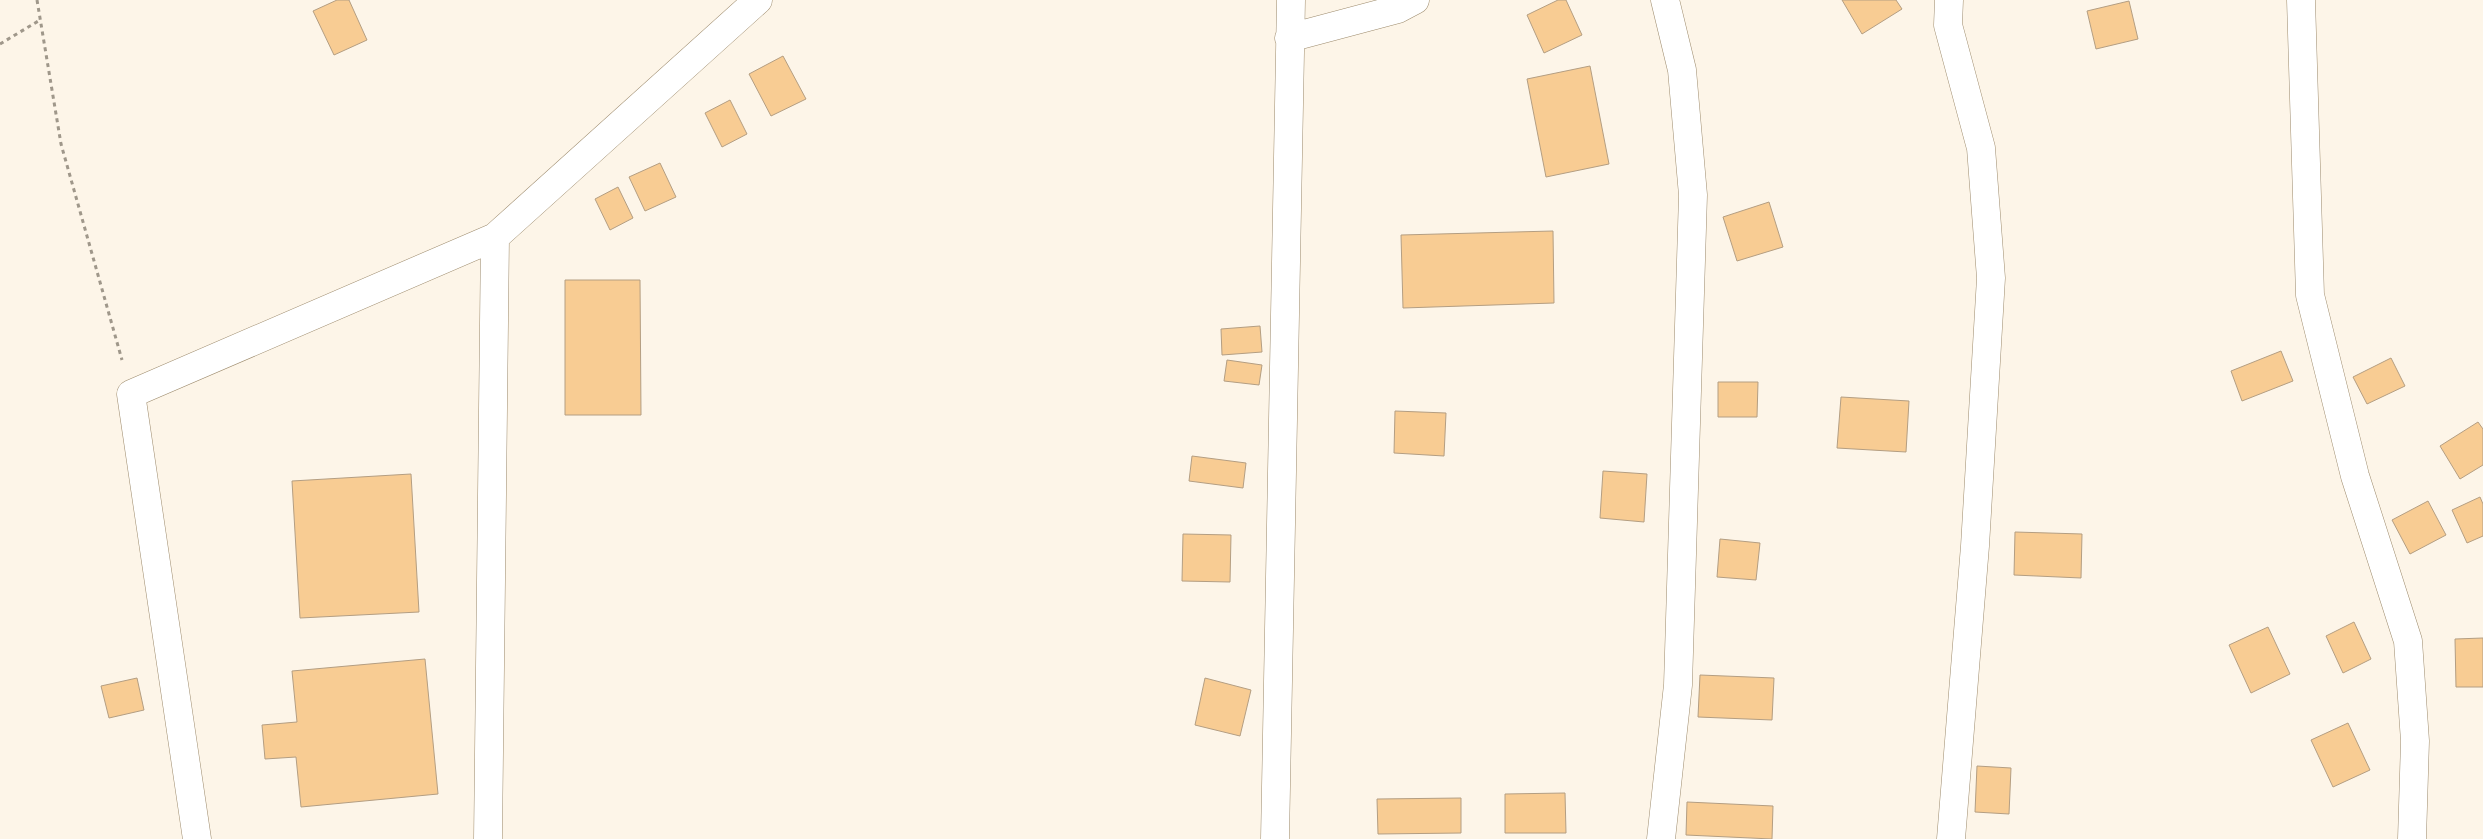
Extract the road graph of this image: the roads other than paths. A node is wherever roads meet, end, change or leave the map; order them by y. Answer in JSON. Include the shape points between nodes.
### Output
{"nodes":[{"id":1,"x":758,"y":0,"type":"edge"},
{"id":2,"x":1291,"y":0,"type":"edge"},
{"id":3,"x":1415,"y":0,"type":"edge"},
{"id":4,"x":1665,"y":0,"type":"edge"},
{"id":5,"x":1949,"y":0,"type":"edge"},
{"id":6,"x":2300,"y":0,"type":"edge"},
{"id":7,"x":1289,"y":38,"type":"junction"},
{"id":8,"x":494,"y":237,"type":"junction"},
{"id":9,"x":197,"y":839,"type":"edge"},
{"id":10,"x":488,"y":839,"type":"edge"},
{"id":11,"x":1275,"y":839,"type":"edge"},
{"id":12,"x":1661,"y":839,"type":"edge"},
{"id":13,"x":1951,"y":839,"type":"edge"},
{"id":14,"x":2412,"y":839,"type":"edge"}],
"edges":[{"from":1,"to":8,"type":"street"},
{"from":2,"to":7,"type":"street"},
{"from":3,"to":7,"type":"street","via":[[1398,9]]},
{"from":4,"to":12,"type":"street","via":[[1682,70],[1693,195],[1678,685]]},
{"from":5,"to":13,"type":"street","via":[[1948,25],[1981,148],[1991,278],[1975,546]]},
{"from":6,"to":14,"type":"street","via":[[2310,295],[2355,476],[2408,641],[2415,740]]},
{"from":7,"to":11,"type":"street"},
{"from":8,"to":9,"type":"street","via":[[131,394]]},
{"from":8,"to":10,"type":"street"}]}
